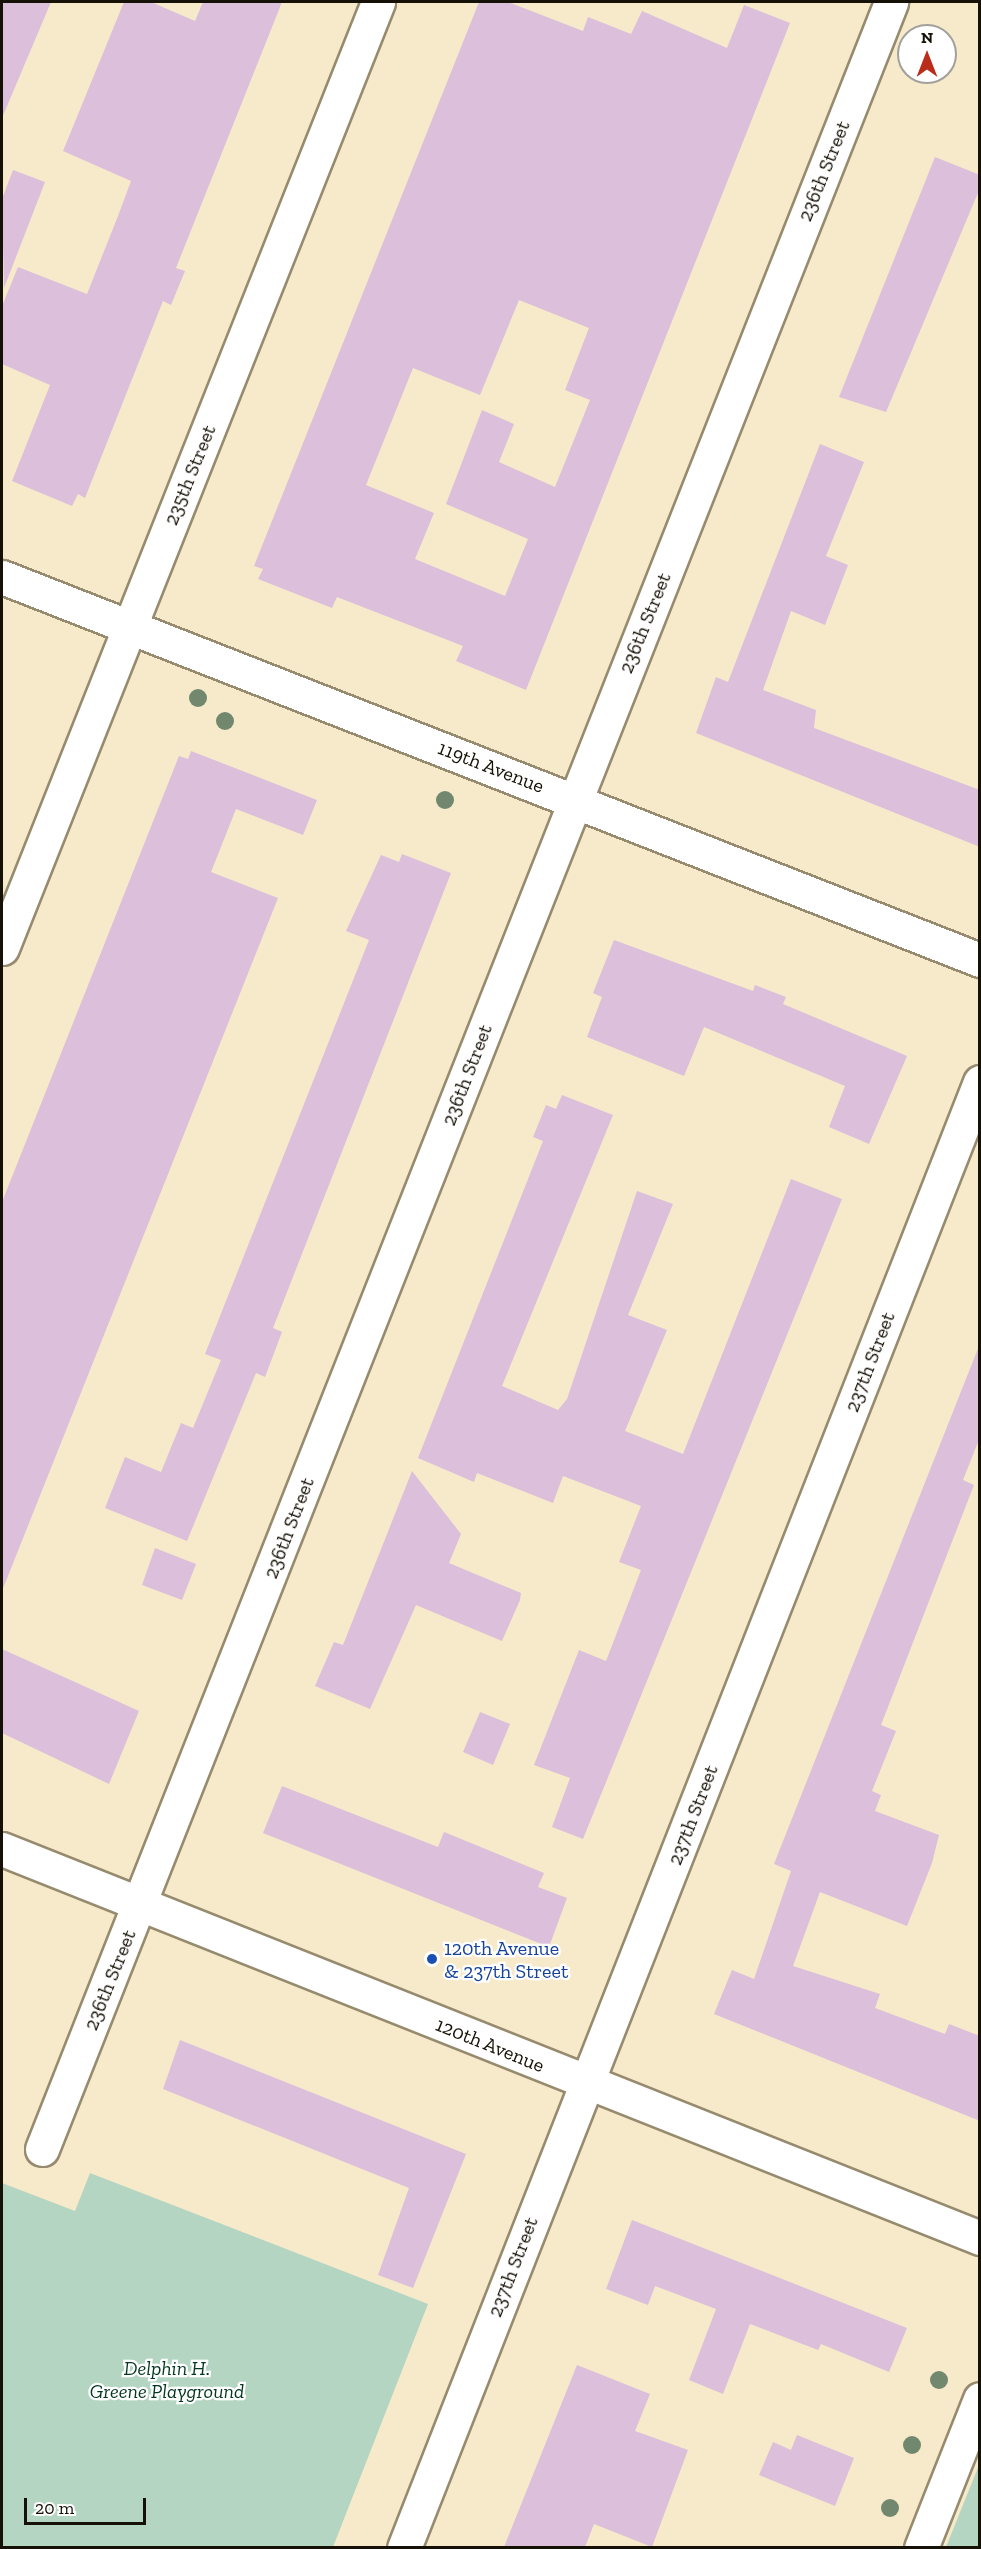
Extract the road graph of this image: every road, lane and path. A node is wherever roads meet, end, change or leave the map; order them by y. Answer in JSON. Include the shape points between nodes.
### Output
{"nodes":[{"id":1,"x":378,"y":2,"type":"edge"},
{"id":2,"x":891,"y":2,"type":"edge"},
{"id":3,"x":2,"y":577,"type":"edge"},
{"id":4,"x":129,"y":628,"type":"junction"},
{"id":5,"x":575,"y":800,"type":"junction"},
{"id":6,"x":2,"y":948,"type":"edge"},
{"id":7,"x":980,"y":960,"type":"edge"},
{"id":8,"x":980,"y":1082,"type":"edge"},
{"id":9,"x":2,"y":1850,"type":"edge"},
{"id":10,"x":140,"y":1905,"type":"junction"},
{"id":11,"x":587,"y":2083,"type":"junction"},
{"id":12,"x":42,"y":2149,"type":"dead end"},
{"id":13,"x":980,"y":2238,"type":"edge"},
{"id":14,"x":980,"y":2399,"type":"edge"},
{"id":15,"x":404,"y":2547,"type":"edge"},
{"id":16,"x":921,"y":2547,"type":"edge"}],
"edges":[{"from":1,"to":4,"type":"street","name":"235th Street"},
{"from":2,"to":5,"type":"street","name":"236th Street"},
{"from":3,"to":4,"type":"street","name":"119th Avenue"},
{"from":4,"to":5,"type":"street","name":"119th Avenue"},
{"from":4,"to":6,"type":"street","name":"235th Street"},
{"from":5,"to":7,"type":"street","name":"119th Avenue"},
{"from":5,"to":10,"type":"street","name":"236th Street"},
{"from":8,"to":11,"type":"street","name":"237th Street"},
{"from":9,"to":10,"type":"street","name":"120th Avenue"},
{"from":10,"to":11,"type":"street","name":"120th Avenue"},
{"from":10,"to":12,"type":"street","name":"236th Street"},
{"from":11,"to":13,"type":"street","name":"120th Avenue"},
{"from":11,"to":15,"type":"street","name":"237th Street"},
{"from":14,"to":16,"type":"street"}]}
